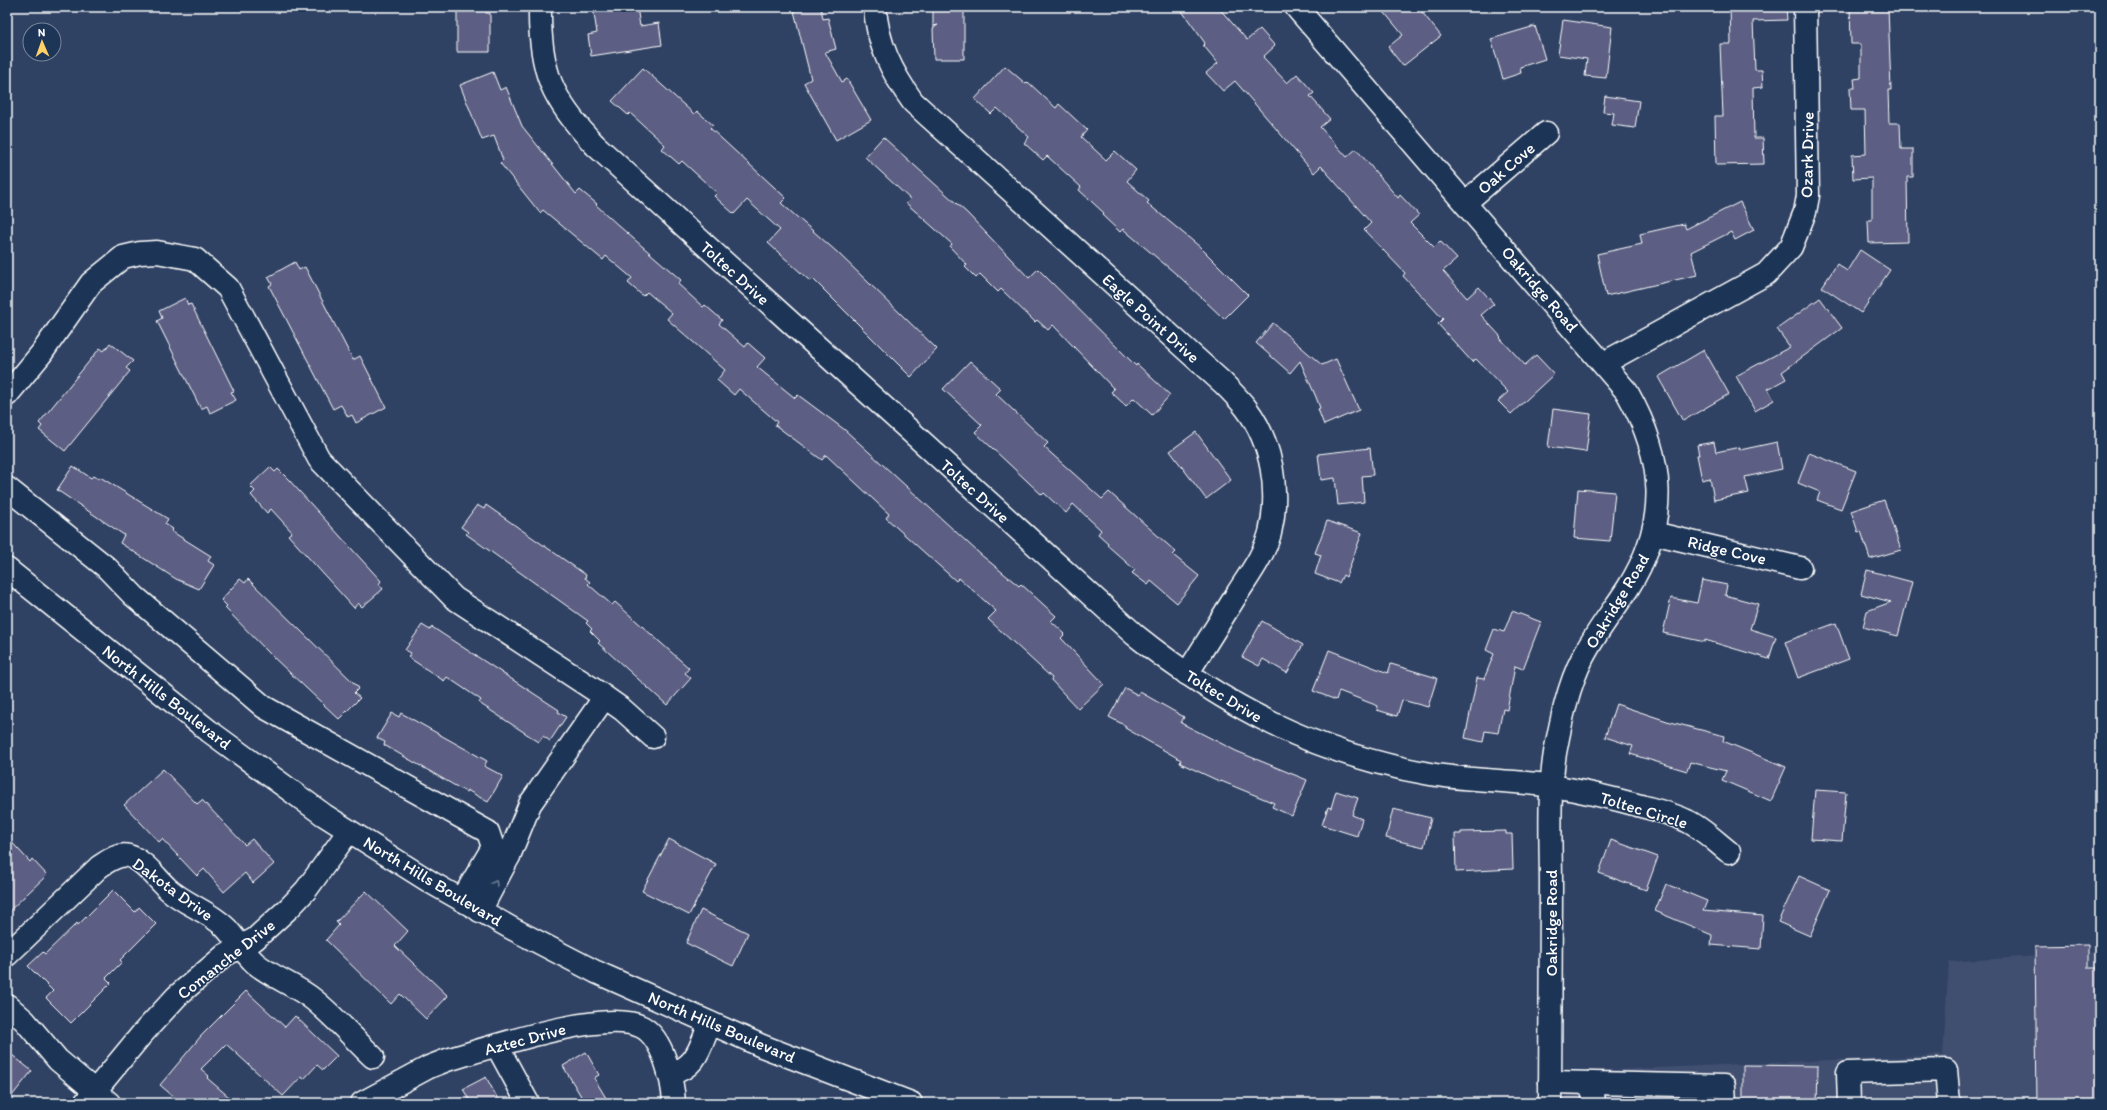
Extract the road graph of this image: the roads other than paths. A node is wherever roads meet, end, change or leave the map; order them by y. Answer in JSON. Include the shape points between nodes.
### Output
{"nodes":[{"id":1,"x":540,"y":7,"type":"edge"},
{"id":2,"x":875,"y":7,"type":"edge"},
{"id":3,"x":1296,"y":7,"type":"edge"},
{"id":4,"x":1805,"y":7,"type":"edge"},
{"id":5,"x":1546,"y":133,"type":"dead end"},
{"id":6,"x":1466,"y":202,"type":"junction"},
{"id":7,"x":1604,"y":363,"type":"junction"},
{"id":8,"x":7,"y":395,"type":"edge"},
{"id":9,"x":7,"y":488,"type":"edge"},
{"id":10,"x":1653,"y":533,"type":"junction"},
{"id":11,"x":1800,"y":568,"type":"dead end"},
{"id":12,"x":7,"y":569,"type":"edge"},
{"id":13,"x":1187,"y":674,"type":"junction"},
{"id":14,"x":604,"y":698,"type":"junction"},
{"id":15,"x":653,"y":737,"type":"dead end"},
{"id":16,"x":1552,"y":786,"type":"junction"},
{"id":17,"x":349,"y":831,"type":"junction"},
{"id":18,"x":501,"y":852,"type":"junction"},
{"id":19,"x":1728,"y":852,"type":"dead end"},
{"id":20,"x":462,"y":900,"type":"junction"},
{"id":21,"x":480,"y":911,"type":"junction"},
{"id":22,"x":241,"y":947,"type":"junction"},
{"id":23,"x":7,"y":955,"type":"edge"},
{"id":24,"x":7,"y":1005,"type":"edge"},
{"id":25,"x":710,"y":1023,"type":"junction"},
{"id":26,"x":497,"y":1046,"type":"junction"},
{"id":27,"x":373,"y":1057,"type":"dead end"},
{"id":28,"x":669,"y":1074,"type":"junction"},
{"id":29,"x":1550,"y":1093,"type":"edge"},
{"id":30,"x":1593,"y":1094,"type":"edge"},
{"id":31,"x":96,"y":1099,"type":"edge"},
{"id":32,"x":362,"y":1103,"type":"edge"},
{"id":33,"x":528,"y":1103,"type":"edge"},
{"id":34,"x":674,"y":1103,"type":"edge"},
{"id":35,"x":911,"y":1103,"type":"edge"},
{"id":36,"x":1725,"y":1103,"type":"edge"},
{"id":37,"x":1849,"y":1103,"type":"edge"},
{"id":38,"x":1949,"y":1103,"type":"edge"}],
"edges":[{"from":1,"to":13,"type":"street","name":"Toltec Drive","via":[[544,63],[551,84],[562,107],[595,145],[1135,635]]},
{"from":2,"to":13,"type":"street","name":"Eagle Point Drive","via":[[886,56],[895,78],[913,102],[1223,383],[1246,408],[1256,424],[1267,448],[1274,483],[1270,533],[1260,557]]},
{"from":3,"to":6,"type":"street","name":"Oakridge Road"},
{"from":4,"to":7,"type":"street","name":"Ozark Drive","via":[[1808,196],[1805,212],[1791,247],[1758,280]]},
{"from":5,"to":6,"type":"street","name":"Oak Cove"},
{"from":6,"to":7,"type":"street","name":"Oakridge Road"},
{"from":7,"to":10,"type":"street","name":"Oakridge Road","via":[[1627,392],[1648,433],[1654,456],[1658,491]]},
{"from":8,"to":14,"type":"street","via":[[41,354],[91,283],[124,257],[157,252],[195,259],[228,288],[319,459],[454,598]]},
{"from":9,"to":18,"type":"street","via":[[106,567],[134,596],[264,707],[488,832]]},
{"from":10,"to":11,"type":"street","name":"Ridge Cove"},
{"from":10,"to":16,"type":"street","name":"Oakridge Road","via":[[1642,564],[1583,658],[1564,706]]},
{"from":12,"to":17,"type":"street","name":"North Hills Boulevard","via":[[209,731]]},
{"from":13,"to":16,"type":"street","name":"Toltec Drive","via":[[1258,718],[1332,748],[1387,765],[1430,774]]},
{"from":14,"to":15,"type":"street","via":[[623,710]]},
{"from":14,"to":18,"type":"street","via":[[530,804]]},
{"from":16,"to":19,"type":"street","name":"Toltec Circle","via":[[1611,798],[1672,815],[1697,827]]},
{"from":16,"to":29,"type":"street","name":"Oakridge Road"},
{"from":17,"to":20,"type":"street","name":"North Hills Boulevard"},
{"from":17,"to":22,"type":"street","name":"Comanche Drive","via":[[306,890],[255,939]]},
{"from":18,"to":20,"type":"street"},
{"from":21,"to":18,"type":"street","one_way":true},
{"from":20,"to":21,"type":"street","name":"North Hills Boulevard"},
{"from":21,"to":25,"type":"street","name":"North Hills Boulevard","via":[[596,972]]},
{"from":22,"to":23,"type":"street","name":"Dakota Drive","via":[[226,928],[212,916],[170,890],[138,860],[121,856],[99,867]]},
{"from":22,"to":27,"type":"street","name":"Dakota Drive","via":[[257,964],[315,1000]]},
{"from":22,"to":31,"type":"street","name":"Comanche Drive","via":[[225,955],[177,996],[142,1034]]},
{"from":24,"to":31,"type":"street","via":[[25,1020],[58,1060]]},
{"from":25,"to":28,"type":"street","via":[[695,1059],[688,1067]]},
{"from":25,"to":35,"type":"street","name":"North Hills Boulevard","via":[[762,1046]]},
{"from":26,"to":28,"type":"street","name":"Aztec Drive","via":[[583,1024],[620,1022],[642,1027],[650,1033],[662,1053]]},
{"from":26,"to":32,"type":"street","name":"Aztec Drive","via":[[429,1067]]},
{"from":26,"to":33,"type":"street"},
{"from":28,"to":34,"type":"street","name":"Aztec Drive"},
{"from":29,"to":30,"type":"street"},
{"from":30,"to":36,"type":"street","via":[[1724,1086]]},
{"from":37,"to":38,"type":"street","via":[[1848,1073],[1946,1070]]}]}
